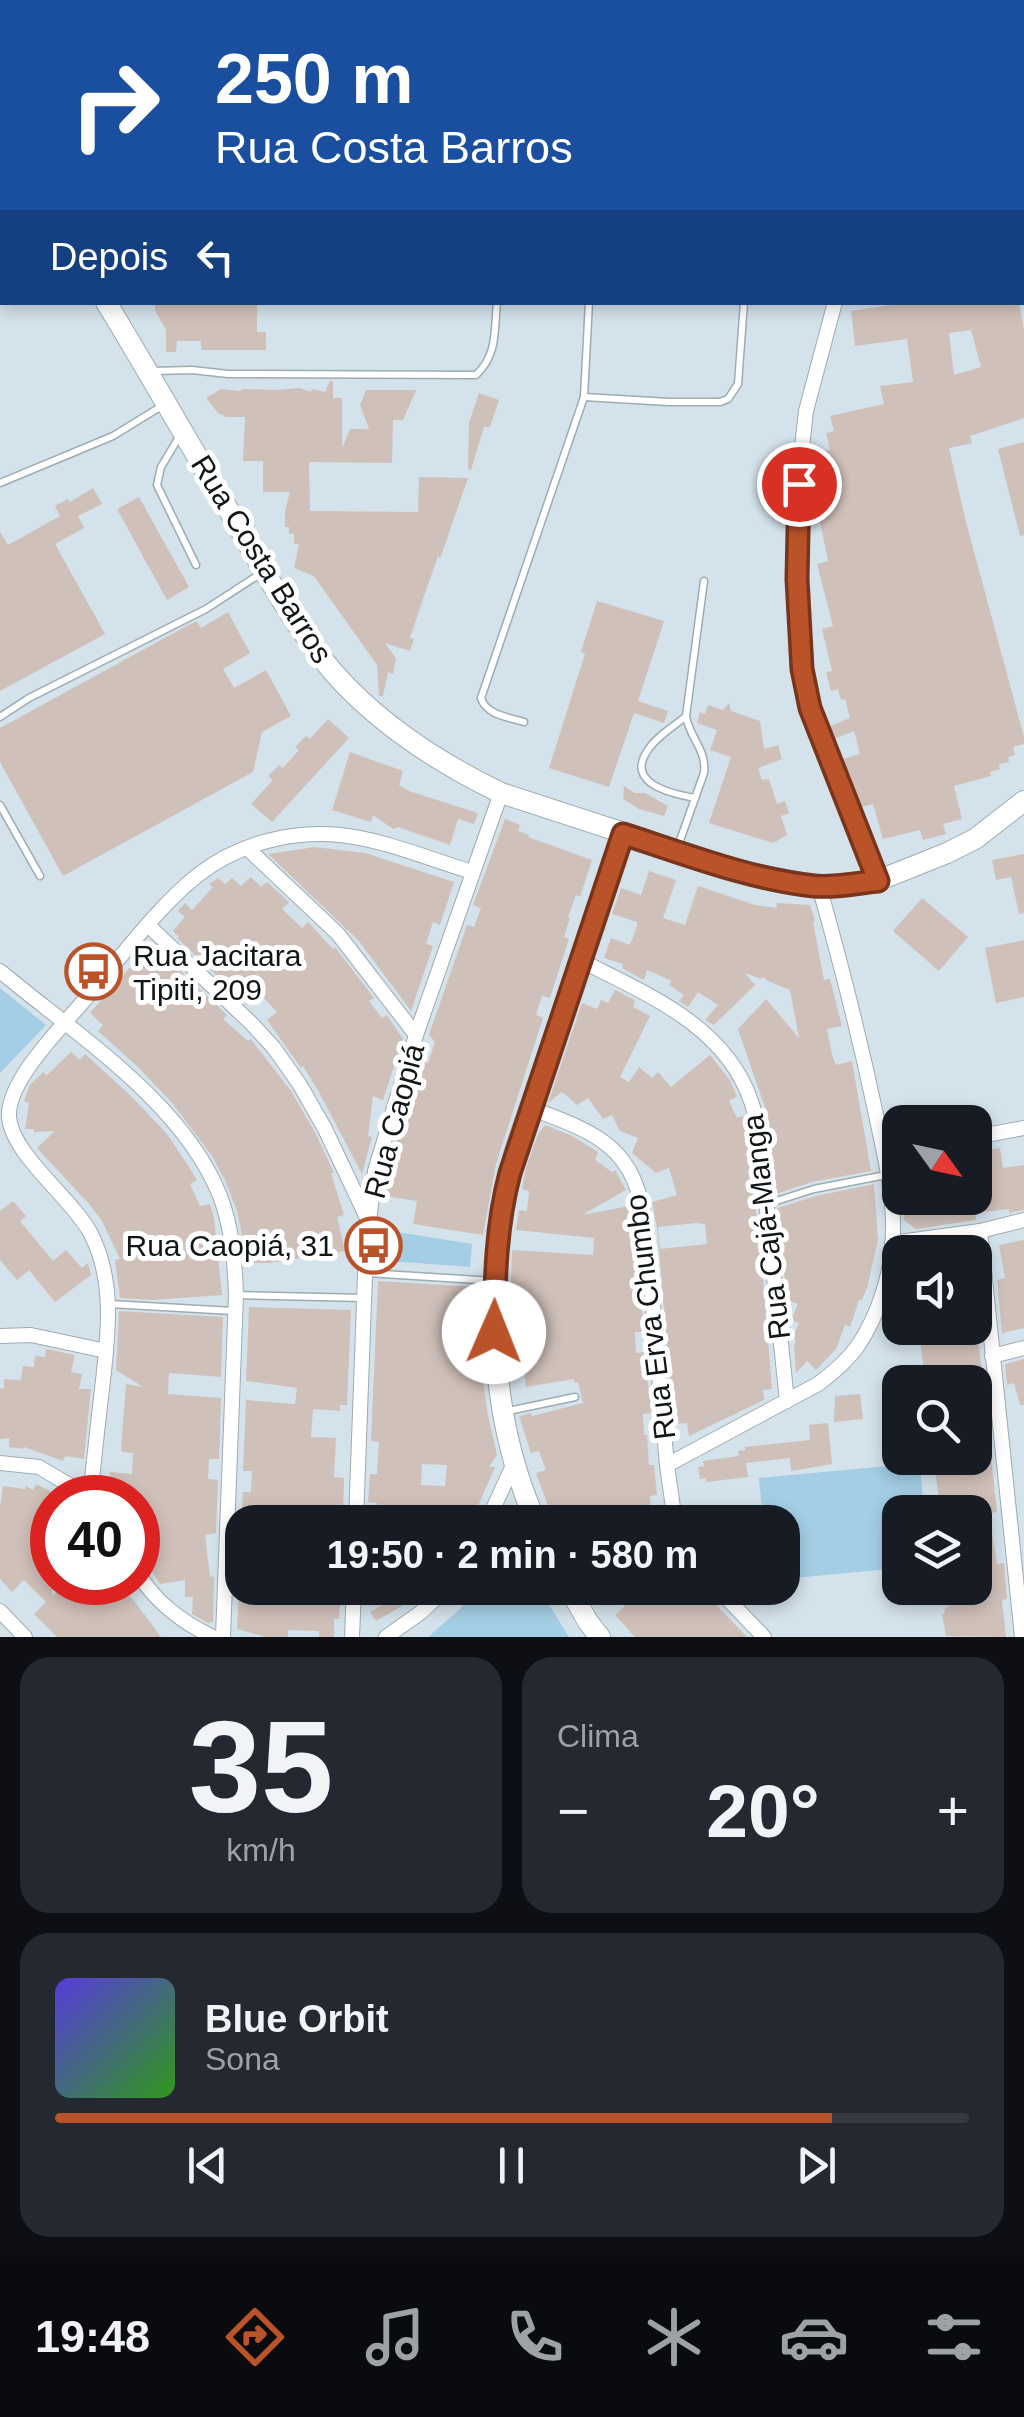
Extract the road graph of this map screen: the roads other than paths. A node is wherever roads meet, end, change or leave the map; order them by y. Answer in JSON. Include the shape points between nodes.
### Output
{"nodes":[{"id":1,"x":108,"y":305,"type":"edge"},
{"id":2,"x":496,"y":305,"type":"edge"},
{"id":3,"x":589,"y":305,"type":"edge"},
{"id":4,"x":744,"y":305,"type":"edge"},
{"id":5,"x":834,"y":305,"type":"edge"},
{"id":6,"x":147,"y":371,"type":"junction"},
{"id":7,"x":584,"y":397,"type":"junction"},
{"id":8,"x":166,"y":403,"type":"junction"},
{"id":9,"x":183,"y":432,"type":"junction"},
{"id":10,"x":0,"y":483,"type":"edge"},
{"id":11,"x":196,"y":565,"type":"dead end"},
{"id":12,"x":264,"y":571,"type":"junction"},
{"id":13,"x":704,"y":582,"type":"dead end"},
{"id":14,"x":686,"y":716,"type":"junction"},
{"id":15,"x":0,"y":717,"type":"edge"},
{"id":16,"x":524,"y":722,"type":"dead end"},
{"id":17,"x":501,"y":792,"type":"junction"},
{"id":18,"x":695,"y":798,"type":"junction"},
{"id":19,"x":1024,"y":801,"type":"edge"},
{"id":20,"x":0,"y":805,"type":"edge"},
{"id":21,"x":623,"y":834,"type":"junction"},
{"id":22,"x":247,"y":848,"type":"junction"},
{"id":23,"x":676,"y":852,"type":"junction"},
{"id":24,"x":472,"y":872,"type":"junction"},
{"id":25,"x":40,"y":876,"type":"dead end"},
{"id":26,"x":878,"y":881,"type":"junction"},
{"id":27,"x":819,"y":886,"type":"junction"},
{"id":28,"x":149,"y":926,"type":"junction"},
{"id":29,"x":580,"y":960,"type":"junction"},
{"id":30,"x":0,"y":971,"type":"edge"},
{"id":31,"x":66,"y":1023,"type":"junction"},
{"id":32,"x":416,"y":1034,"type":"junction"},
{"id":33,"x":530,"y":1108,"type":"junction"},
{"id":34,"x":1024,"y":1128,"type":"edge"},
{"id":35,"x":992,"y":1134,"type":"edge"},
{"id":36,"x":880,"y":1138,"type":"joint"},
{"id":37,"x":882,"y":1148,"type":"edge"},
{"id":38,"x":882,"y":1175,"type":"edge"},
{"id":39,"x":766,"y":1204,"type":"junction"},
{"id":40,"x":1024,"y":1220,"type":"edge"},
{"id":41,"x":369,"y":1222,"type":"junction"},
{"id":42,"x":980,"y":1231,"type":"junction"},
{"id":43,"x":951,"y":1235,"type":"edge"},
{"id":44,"x":365,"y":1272,"type":"junction"},
{"id":45,"x":495,"y":1282,"type":"junction"},
{"id":46,"x":882,"y":1291,"type":"edge"},
{"id":47,"x":364,"y":1298,"type":"junction"},
{"id":48,"x":236,"y":1303,"type":"junction"},
{"id":49,"x":109,"y":1304,"type":"junction"},
{"id":50,"x":0,"y":1336,"type":"edge"},
{"id":51,"x":1024,"y":1348,"type":"edge"},
{"id":52,"x":106,"y":1351,"type":"junction"},
{"id":53,"x":992,"y":1356,"type":"junction"},
{"id":54,"x":576,"y":1397,"type":"dead end"},
{"id":55,"x":787,"y":1401,"type":"junction"},
{"id":56,"x":504,"y":1412,"type":"junction"},
{"id":57,"x":515,"y":1461,"type":"junction"},
{"id":58,"x":0,"y":1463,"type":"edge"},
{"id":59,"x":667,"y":1466,"type":"junction"},
{"id":60,"x":53,"y":1475,"type":"edge"},
{"id":61,"x":93,"y":1475,"type":"edge"},
{"id":62,"x":1024,"y":1479,"type":"edge"},
{"id":63,"x":1006,"y":1484,"type":"junction"},
{"id":64,"x":357,"y":1505,"type":"edge"},
{"id":65,"x":495,"y":1505,"type":"edge"},
{"id":66,"x":528,"y":1505,"type":"edge"},
{"id":67,"x":672,"y":1505,"type":"edge"},
{"id":68,"x":160,"y":1602,"type":"edge"},
{"id":69,"x":353,"y":1605,"type":"edge"},
{"id":70,"x":428,"y":1605,"type":"edge"},
{"id":71,"x":578,"y":1605,"type":"edge"},
{"id":72,"x":733,"y":1605,"type":"edge"},
{"id":73,"x":1022,"y":1605,"type":"edge"},
{"id":74,"x":0,"y":1611,"type":"edge"},
{"id":75,"x":25,"y":1637,"type":"edge"},
{"id":76,"x":213,"y":1637,"type":"edge"},
{"id":77,"x":224,"y":1637,"type":"edge"},
{"id":78,"x":352,"y":1637,"type":"edge"},
{"id":79,"x":386,"y":1637,"type":"edge"},
{"id":80,"x":600,"y":1637,"type":"edge"},
{"id":81,"x":764,"y":1637,"type":"edge"},
{"id":82,"x":1022,"y":1637,"type":"edge"}],
"edges":[{"from":1,"to":6,"type":"main road","name":"Rua Costa Barros"},
{"from":2,"to":6,"type":"lane","via":[[493,350],[476,375]]},
{"from":3,"to":7,"type":"lane"},
{"from":4,"to":7,"type":"lane","via":[[738,384],[728,399]]},
{"from":5,"to":26,"type":"street","via":[[806,411],[800,474],[802,669],[822,744]]},
{"from":6,"to":8,"type":"main road","name":"Rua Costa Barros"},
{"from":7,"to":16,"type":"lane","via":[[481,698],[492,712]]},
{"from":8,"to":9,"type":"main road","name":"Rua Costa Barros"},
{"from":8,"to":10,"type":"lane","via":[[114,436]]},
{"from":9,"to":11,"type":"lane","via":[[157,485]]},
{"from":9,"to":12,"type":"main road","name":"Rua Costa Barros"},
{"from":12,"to":15,"type":"lane","via":[[206,609]]},
{"from":12,"to":17,"type":"main road","name":"Rua Costa Barros","via":[[335,674],[371,710],[448,765]]},
{"from":13,"to":14,"type":"lane"},
{"from":14,"to":18,"type":"lane","via":[[706,762]]},
{"from":14,"to":18,"type":"lane","via":[[648,750],[643,774],[667,794]]},
{"from":17,"to":21,"type":"main road","name":"Rua Costa Barros"},
{"from":17,"to":24,"type":"street","name":"Rua Caopiá"},
{"from":18,"to":23,"type":"lane"},
{"from":19,"to":26,"type":"main road","name":"Rua Costa Barros","via":[[975,839]]},
{"from":20,"to":25,"type":"lane"},
{"from":21,"to":23,"type":"main road","name":"Rua Costa Barros"},
{"from":21,"to":29,"type":"main road"},
{"from":22,"to":24,"type":"street","via":[[274,838],[340,835]]},
{"from":22,"to":28,"type":"street","via":[[198,874]]},
{"from":22,"to":32,"type":"street","via":[[338,934]]},
{"from":23,"to":27,"type":"main road","name":"Rua Costa Barros"},
{"from":24,"to":32,"type":"street","name":"Rua Caopiá"},
{"from":26,"to":27,"type":"main road","name":"Rua Costa Barros"},
{"from":27,"to":36,"type":"street"},
{"from":28,"to":31,"type":"street"},
{"from":28,"to":41,"type":"street","via":[[274,1048],[325,1129]]},
{"from":29,"to":33,"type":"main road"},
{"from":29,"to":39,"type":"street","name":"Rua Cajá-Manga","via":[[680,1013],[734,1067],[758,1125]]},
{"from":30,"to":31,"type":"street"},
{"from":31,"to":48,"type":"street","via":[[150,1097],[202,1162],[229,1228]]},
{"from":31,"to":49,"type":"street","via":[[19,1082],[9,1119],[24,1151],[85,1223]]},
{"from":32,"to":41,"type":"street","name":"Rua Caopiá","via":[[376,1171]]},
{"from":33,"to":45,"type":"main road","via":[[504,1195]]},
{"from":33,"to":59,"type":"street","name":"Rua Erva Chumbo","via":[[599,1137],[632,1175],[643,1206]]},
{"from":34,"to":35,"type":"street"},
{"from":36,"to":37,"type":"street"},
{"from":38,"to":39,"type":"lane"},
{"from":39,"to":55,"type":"street","name":"Rua Cajá-Manga"},
{"from":40,"to":42,"type":"street"},
{"from":41,"to":44,"type":"street","name":"Rua Caopiá"},
{"from":42,"to":43,"type":"street"},
{"from":42,"to":53,"type":"street"},
{"from":44,"to":45,"type":"lane"},
{"from":44,"to":47,"type":"street","name":"Rua Caopiá"},
{"from":45,"to":56,"type":"main road"},
{"from":46,"to":55,"type":"street","via":[[858,1346],[840,1368]]},
{"from":47,"to":48,"type":"lane"},
{"from":47,"to":64,"type":"street","name":"Rua Caopiá"},
{"from":48,"to":49,"type":"lane"},
{"from":48,"to":77,"type":"street"},
{"from":49,"to":52,"type":"street"},
{"from":50,"to":52,"type":"street","via":[[31,1335]]},
{"from":51,"to":53,"type":"street"},
{"from":52,"to":61,"type":"street"},
{"from":53,"to":63,"type":"street"},
{"from":54,"to":56,"type":"lane"},
{"from":55,"to":59,"type":"street"},
{"from":56,"to":57,"type":"main road"},
{"from":57,"to":65,"type":"street"},
{"from":57,"to":66,"type":"main road"},
{"from":58,"to":60,"type":"street"},
{"from":59,"to":67,"type":"street","name":"Rua Erva Chumbo"},
{"from":62,"to":63,"type":"street"},
{"from":63,"to":73,"type":"street"},
{"from":68,"to":76,"type":"street"},
{"from":69,"to":78,"type":"street"},
{"from":70,"to":79,"type":"street"},
{"from":71,"to":80,"type":"main road"},
{"from":72,"to":81,"type":"street"},
{"from":73,"to":82,"type":"street"},
{"from":74,"to":75,"type":"street"}]}
